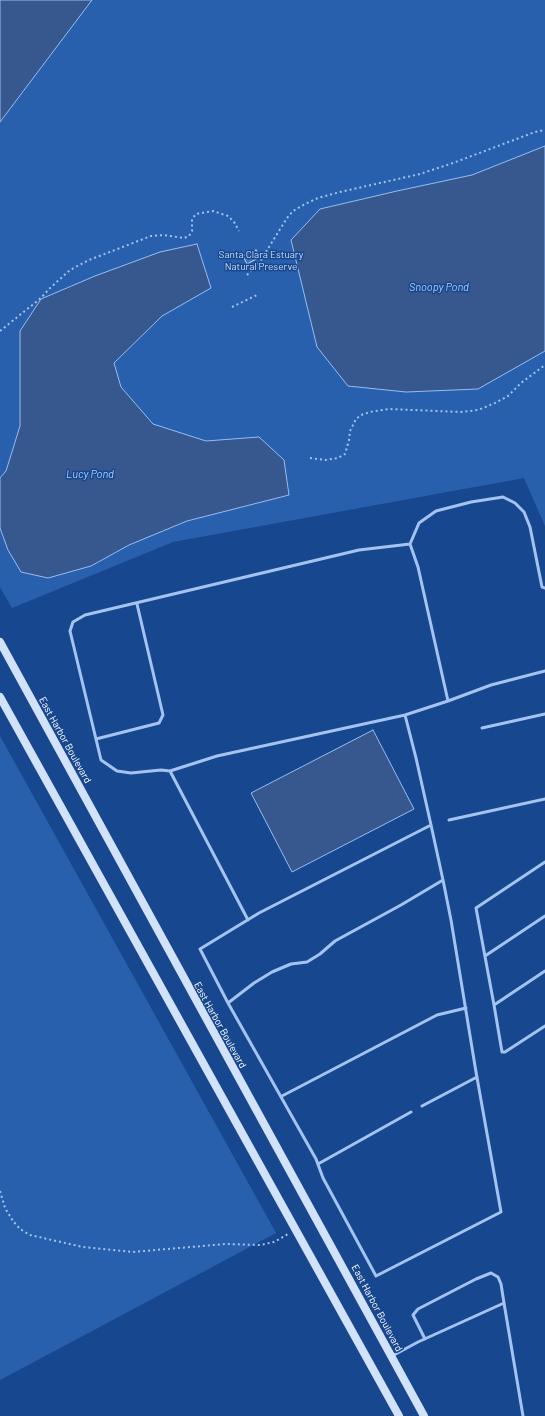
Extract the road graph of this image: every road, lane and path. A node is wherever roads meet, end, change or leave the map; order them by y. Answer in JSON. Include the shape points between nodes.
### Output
{"nodes":[{"id":1,"x":545,"y":130,"type":"edge"},
{"id":2,"x":239,"y":231,"type":"dead end"},
{"id":3,"x":247,"y":275,"type":"dead end"},
{"id":4,"x":258,"y":295,"type":"dead end"},
{"id":5,"x":232,"y":308,"type":"dead end"},
{"id":6,"x":0,"y":331,"type":"edge"},
{"id":7,"x":545,"y":365,"type":"edge"},
{"id":8,"x":310,"y":458,"type":"dead end"},
{"id":9,"x":410,"y":544,"type":"junction"},
{"id":10,"x":545,"y":588,"type":"edge"},
{"id":11,"x":137,"y":604,"type":"junction"},
{"id":12,"x":0,"y":642,"type":"edge"},
{"id":13,"x":545,"y":671,"type":"edge"},
{"id":14,"x":0,"y":697,"type":"edge"},
{"id":15,"x":448,"y":702,"type":"junction"},
{"id":16,"x":545,"y":714,"type":"edge"},
{"id":17,"x":405,"y":715,"type":"junction"},
{"id":18,"x":482,"y":728,"type":"dead end"},
{"id":19,"x":96,"y":739,"type":"junction"},
{"id":20,"x":170,"y":771,"type":"junction"},
{"id":21,"x":545,"y":799,"type":"edge"},
{"id":22,"x":449,"y":820,"type":"dead end"},
{"id":23,"x":431,"y":825,"type":"junction"},
{"id":24,"x":545,"y":862,"type":"edge"},
{"id":25,"x":443,"y":880,"type":"junction"},
{"id":26,"x":545,"y":916,"type":"edge"},
{"id":27,"x":248,"y":920,"type":"junction"},
{"id":28,"x":485,"y":956,"type":"junction"},
{"id":29,"x":545,"y":971,"type":"edge"},
{"id":30,"x":228,"y":1002,"type":"junction"},
{"id":31,"x":494,"y":1005,"type":"junction"},
{"id":32,"x":466,"y":1008,"type":"junction"},
{"id":33,"x":545,"y":1026,"type":"edge"},
{"id":34,"x":477,"y":1077,"type":"junction"},
{"id":35,"x":282,"y":1096,"type":"junction"},
{"id":36,"x":422,"y":1106,"type":"dead end"},
{"id":37,"x":411,"y":1112,"type":"dead end"},
{"id":38,"x":318,"y":1164,"type":"junction"},
{"id":39,"x":0,"y":1191,"type":"edge"},
{"id":40,"x":296,"y":1230,"type":"junction"},
{"id":41,"x":504,"y":1304,"type":"junction"},
{"id":42,"x":425,"y":1339,"type":"junction"},
{"id":43,"x":392,"y":1356,"type":"junction"},
{"id":44,"x":399,"y":1416,"type":"edge"},
{"id":45,"x":424,"y":1416,"type":"edge"},
{"id":46,"x":523,"y":1416,"type":"edge"}],
"edges":[{"from":1,"to":3,"type":"path","via":[[420,174],[340,192],[305,204],[286,218],[259,263]]},
{"from":2,"to":6,"type":"path","via":[[228,216],[213,211],[196,214],[192,219],[189,236],[152,236],[70,270],[41,298]]},
{"from":4,"to":5,"type":"path"},
{"from":7,"to":8,"type":"path","via":[[508,396],[478,410],[461,412],[389,409],[361,415],[350,431],[345,454],[325,460]]},
{"from":9,"to":10,"type":"lane","via":[[419,523],[436,511],[503,497],[515,503],[524,512],[530,527],[542,587]]},
{"from":9,"to":11,"type":"lane","via":[[359,550]]},
{"from":9,"to":15,"type":"lane","via":[[418,567]]},
{"from":11,"to":19,"type":"lane","via":[[85,615],[73,622],[70,631]]},
{"from":11,"to":19,"type":"lane","via":[[163,715],[159,723]]},
{"from":12,"to":43,"type":"main road","name":"East Harbor Boulevard"},
{"from":13,"to":15,"type":"lane","via":[[491,685]]},
{"from":14,"to":40,"type":"main road"},
{"from":15,"to":17,"type":"lane"},
{"from":16,"to":18,"type":"lane"},
{"from":17,"to":20,"type":"lane","via":[[217,756]]},
{"from":17,"to":23,"type":"lane"},
{"from":19,"to":20,"type":"lane","via":[[101,760],[117,771]]},
{"from":20,"to":27,"type":"lane"},
{"from":21,"to":22,"type":"lane"},
{"from":23,"to":25,"type":"lane"},
{"from":23,"to":27,"type":"lane"},
{"from":24,"to":28,"type":"lane","via":[[476,908]]},
{"from":25,"to":30,"type":"lane","via":[[335,941],[307,962],[291,964],[272,972]]},
{"from":25,"to":32,"type":"lane"},
{"from":26,"to":28,"type":"lane"},
{"from":27,"to":30,"type":"lane","via":[[200,949]]},
{"from":28,"to":31,"type":"lane"},
{"from":29,"to":31,"type":"lane"},
{"from":30,"to":35,"type":"lane"},
{"from":31,"to":33,"type":"lane","via":[[502,1052]]},
{"from":32,"to":34,"type":"lane"},
{"from":32,"to":35,"type":"lane","via":[[437,1015]]},
{"from":34,"to":36,"type":"lane"},
{"from":34,"to":38,"type":"lane","via":[[501,1212],[376,1276]]},
{"from":35,"to":38,"type":"lane"},
{"from":37,"to":38,"type":"lane"},
{"from":39,"to":40,"type":"path","via":[[5,1208],[20,1229],[30,1235],[83,1247],[132,1252],[226,1244],[260,1245],[274,1242]]},
{"from":40,"to":44,"type":"main road"},
{"from":41,"to":42,"type":"lane"},
{"from":41,"to":42,"type":"lane","via":[[498,1277],[491,1273],[476,1279],[418,1309],[414,1315]]},
{"from":41,"to":46,"type":"lane"},
{"from":42,"to":43,"type":"lane"},
{"from":43,"to":45,"type":"main road","name":"East Harbor Boulevard"}]}
